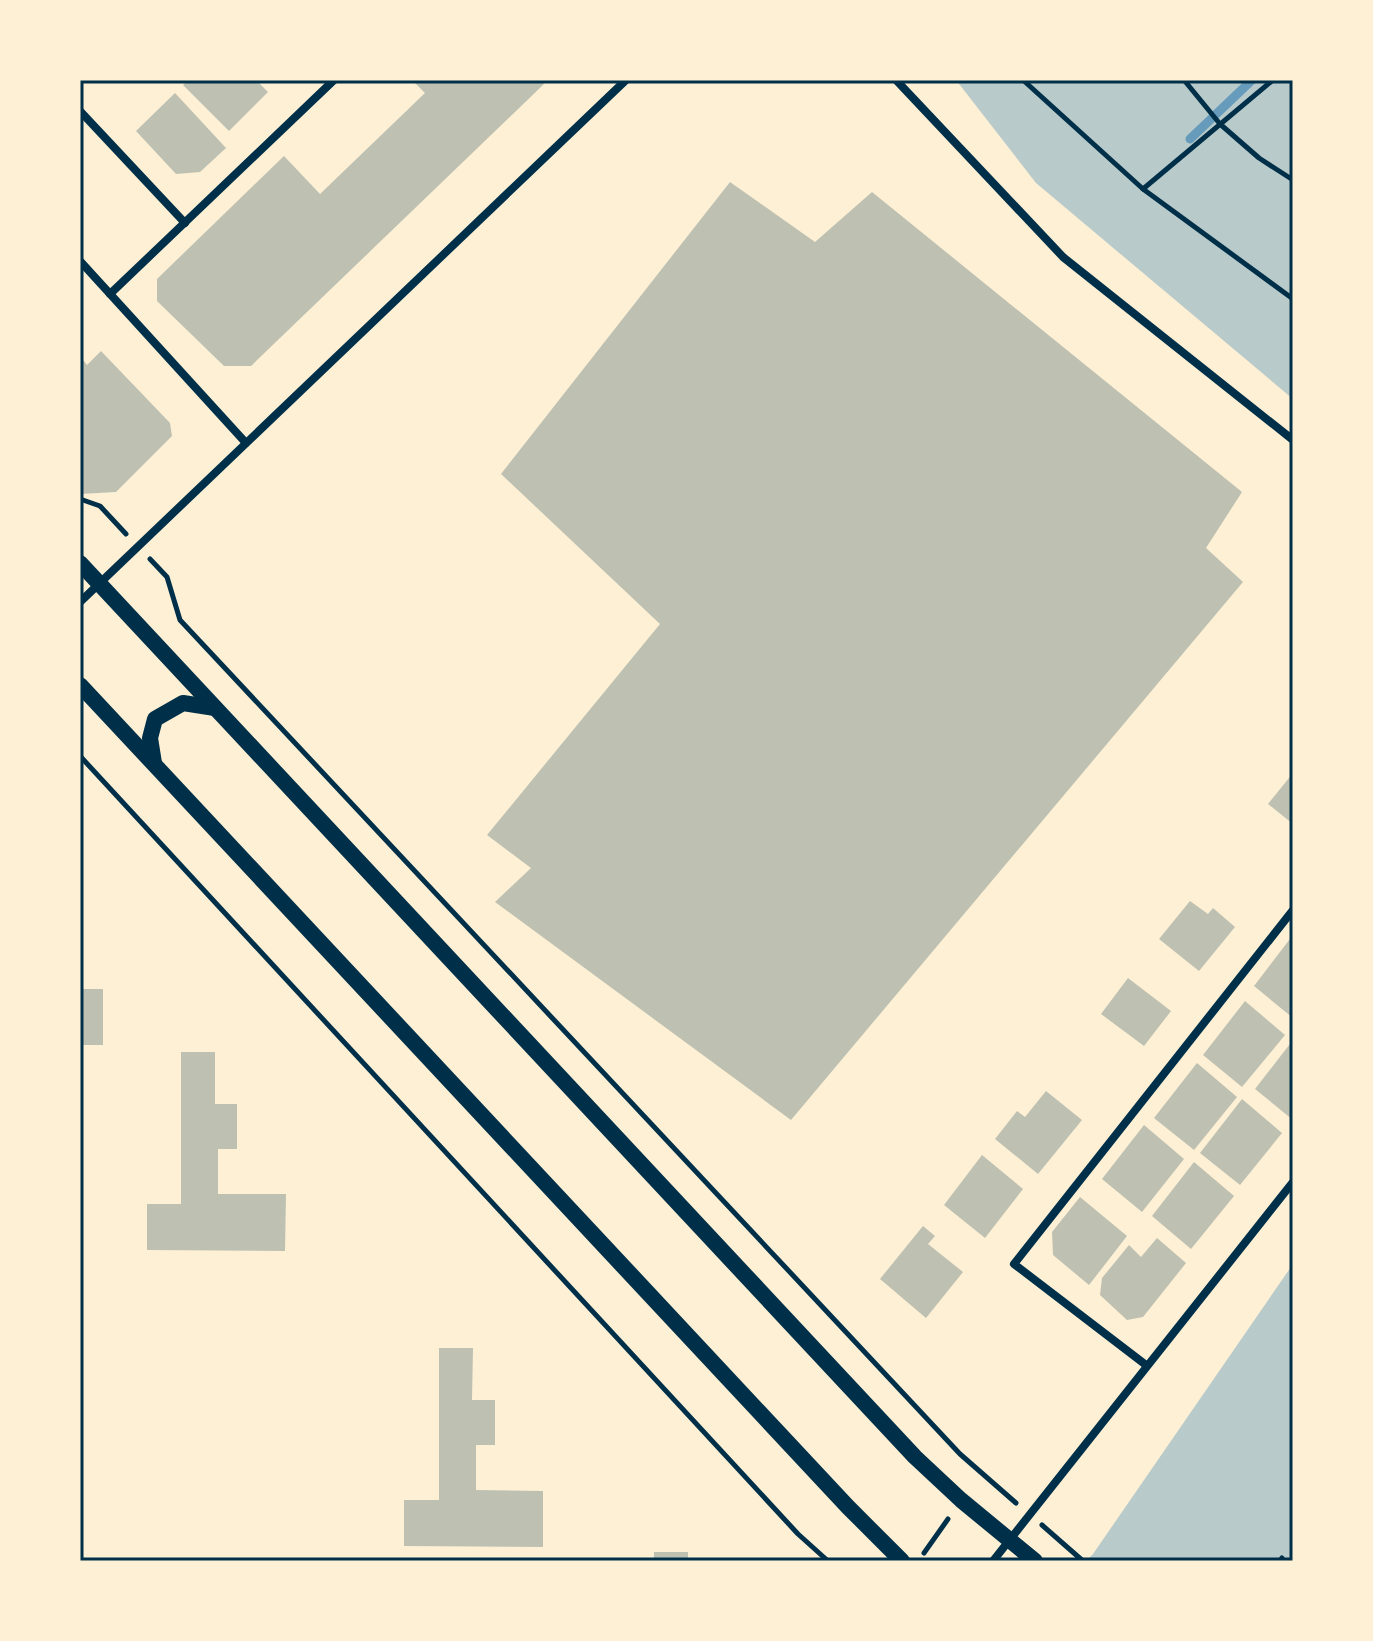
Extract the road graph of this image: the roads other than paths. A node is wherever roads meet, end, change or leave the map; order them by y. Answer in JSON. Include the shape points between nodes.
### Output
{"nodes":[{"id":1,"x":334,"y":80,"type":"edge"},
{"id":2,"x":626,"y":80,"type":"edge"},
{"id":3,"x":896,"y":80,"type":"edge"},
{"id":4,"x":80,"y":111,"type":"edge"},
{"id":5,"x":185,"y":223,"type":"junction"},
{"id":6,"x":80,"y":261,"type":"edge"},
{"id":7,"x":110,"y":294,"type":"junction"},
{"id":8,"x":1293,"y":440,"type":"edge"},
{"id":9,"x":246,"y":443,"type":"junction"},
{"id":10,"x":80,"y":563,"type":"edge"},
{"id":11,"x":99,"y":583,"type":"junction"},
{"id":12,"x":80,"y":602,"type":"edge"},
{"id":13,"x":80,"y":685,"type":"edge"},
{"id":14,"x":215,"y":708,"type":"junction"},
{"id":15,"x":154,"y":763,"type":"junction"},
{"id":16,"x":1293,"y":910,"type":"edge"},
{"id":17,"x":1293,"y":1182,"type":"edge"},
{"id":18,"x":1146,"y":1365,"type":"junction"},
{"id":19,"x":1009,"y":1540,"type":"junction"},
{"id":20,"x":902,"y":1561,"type":"edge"},
{"id":21,"x":993,"y":1561,"type":"edge"},
{"id":22,"x":1035,"y":1561,"type":"edge"}],
"edges":[{"from":1,"to":5,"type":"street"},
{"from":2,"to":9,"type":"street"},
{"from":3,"to":8,"type":"street","via":[[1063,257]]},
{"from":4,"to":5,"type":"street"},
{"from":5,"to":7,"type":"street"},
{"from":6,"to":7,"type":"street"},
{"from":7,"to":9,"type":"street"},
{"from":9,"to":11,"type":"street"},
{"from":10,"to":11,"type":"main road"},
{"from":11,"to":12,"type":"street"},
{"from":11,"to":14,"type":"main road"},
{"from":13,"to":15,"type":"main road"},
{"from":14,"to":15,"type":"main road","via":[[183,703],[155,719],[150,738]]},
{"from":14,"to":19,"type":"main road","via":[[915,1457]]},
{"from":15,"to":20,"type":"main road"},
{"from":16,"to":18,"type":"street","via":[[1014,1264]]},
{"from":17,"to":18,"type":"street"},
{"from":18,"to":19,"type":"street"},
{"from":19,"to":21,"type":"street"},
{"from":19,"to":22,"type":"main road"}]}
